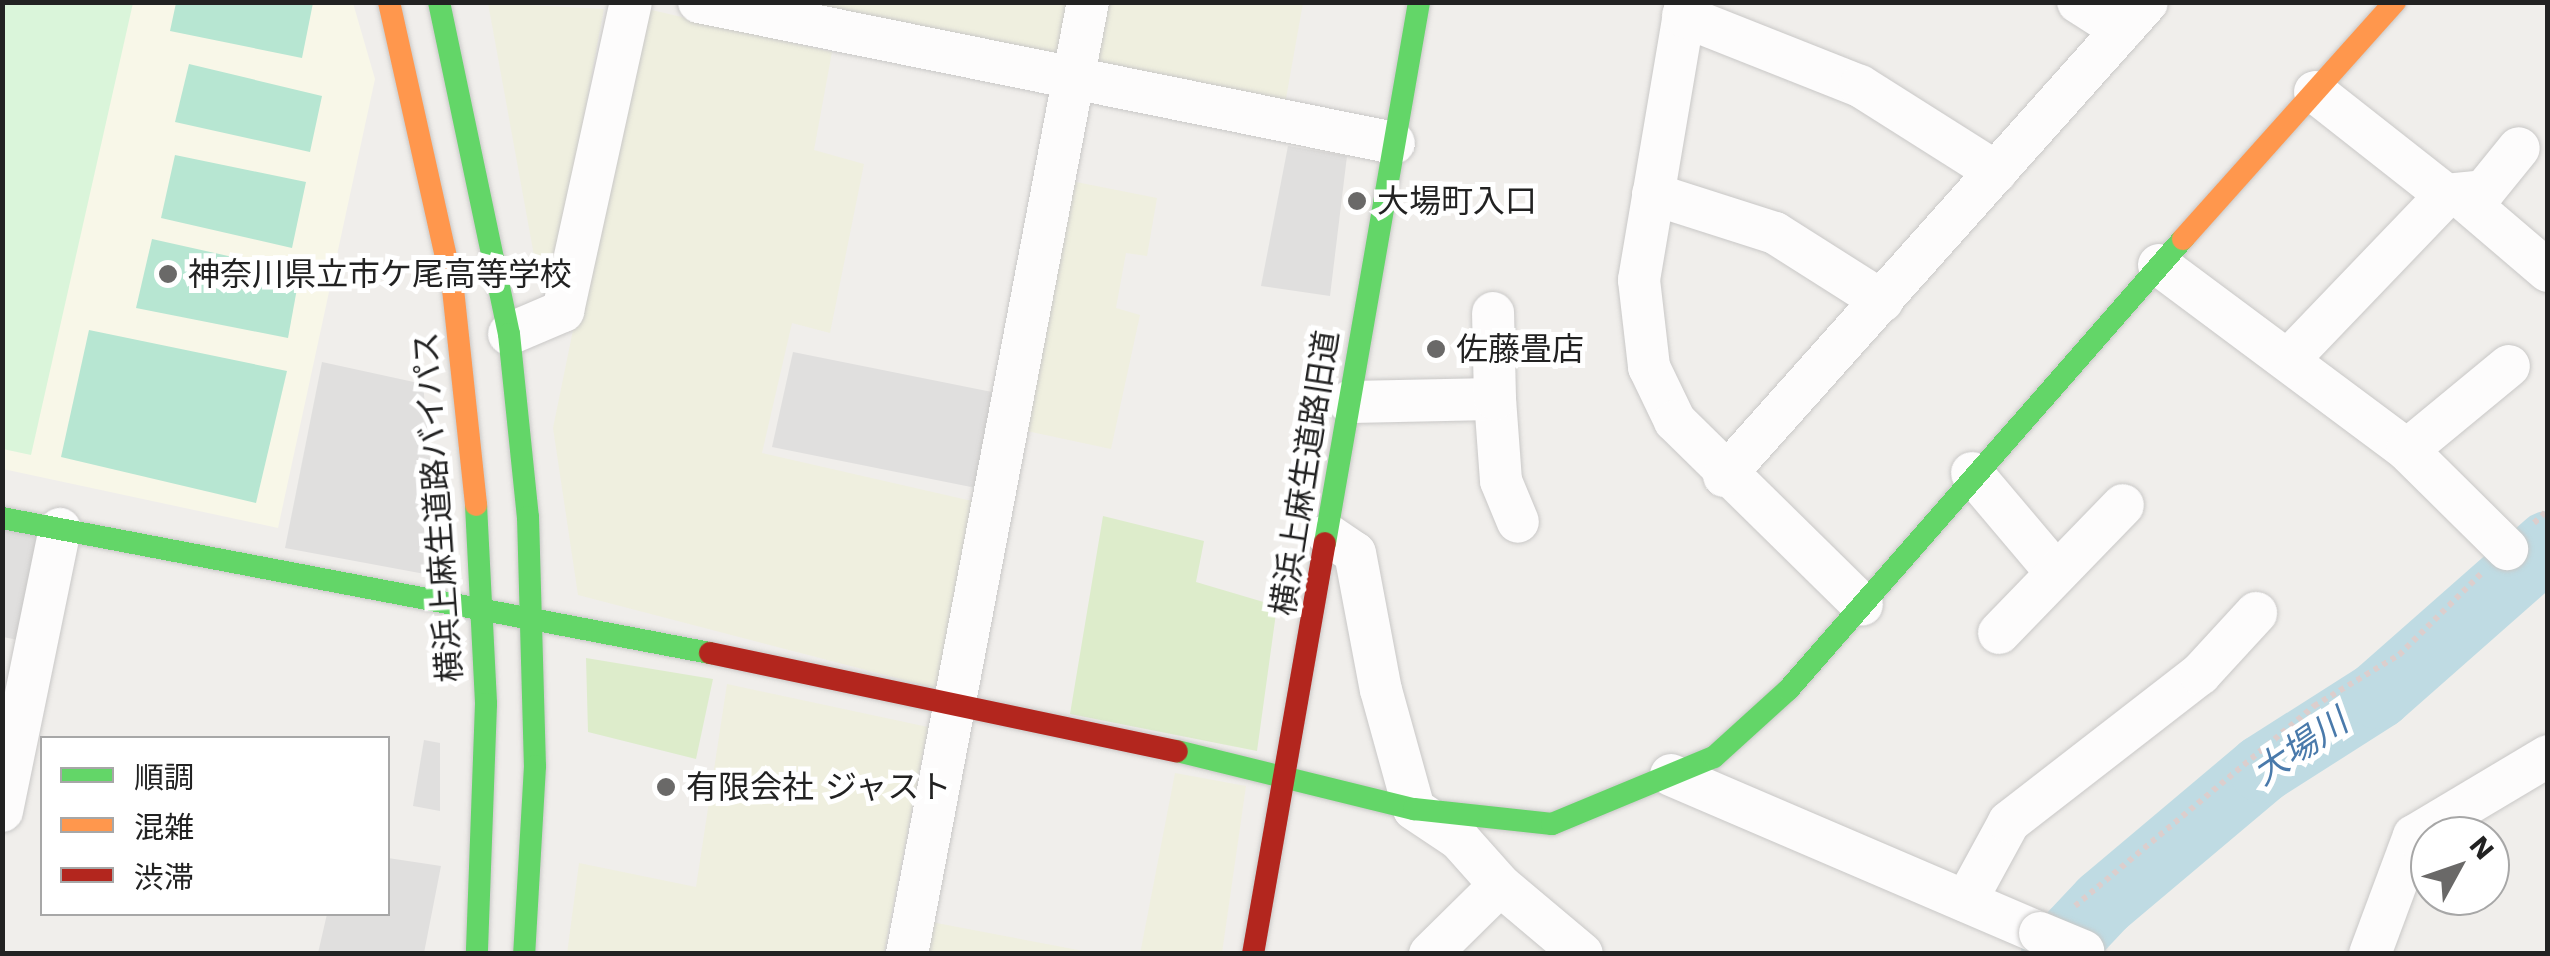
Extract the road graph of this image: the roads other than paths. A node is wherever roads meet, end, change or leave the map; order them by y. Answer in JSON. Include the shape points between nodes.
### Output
{"nodes":[{"id":1,"x":389,"y":2,"type":"edge"},
{"id":2,"x":439,"y":2,"type":"edge"},
{"id":3,"x":631,"y":2,"type":"edge"},
{"id":4,"x":699,"y":2,"type":"edge"},
{"id":5,"x":1088,"y":2,"type":"edge"},
{"id":6,"x":1419,"y":2,"type":"edge"},
{"id":7,"x":2078,"y":2,"type":"edge"},
{"id":8,"x":2395,"y":2,"type":"edge"},
{"id":9,"x":1684,"y":10,"type":"edge"},
{"id":10,"x":2134,"y":16,"type":"edge"},
{"id":11,"x":1070,"y":81,"type":"junction"},
{"id":12,"x":2315,"y":92,"type":"junction"},
{"id":13,"x":1394,"y":143,"type":"junction"},
{"id":14,"x":2519,"y":148,"type":"dead end"},
{"id":15,"x":1996,"y":172,"type":"junction"},
{"id":16,"x":1653,"y":194,"type":"junction"},
{"id":17,"x":2452,"y":195,"type":"junction"},
{"id":18,"x":2159,"y":264,"type":"junction"},
{"id":19,"x":2548,"y":270,"type":"edge"},
{"id":20,"x":1882,"y":301,"type":"junction"},
{"id":21,"x":1494,"y":314,"type":"dead end"},
{"id":22,"x":510,"y":334,"type":"junction"},
{"id":23,"x":2288,"y":360,"type":"junction"},
{"id":24,"x":2509,"y":366,"type":"dead end"},
{"id":25,"x":1495,"y":398,"type":"junction"},
{"id":26,"x":1349,"y":402,"type":"junction"},
{"id":27,"x":2406,"y":450,"type":"junction"},
{"id":28,"x":1972,"y":473,"type":"junction"},
{"id":29,"x":1724,"y":476,"type":"junction"},
{"id":30,"x":2123,"y":505,"type":"dead end"},
{"id":31,"x":2,"y":518,"type":"edge"},
{"id":32,"x":1518,"y":522,"type":"dead end"},
{"id":33,"x":60,"y":529,"type":"junction"},
{"id":34,"x":1328,"y":536,"type":"junction"},
{"id":35,"x":2507,"y":548,"type":"road end"},
{"id":36,"x":2054,"y":570,"type":"junction"},
{"id":37,"x":482,"y":605,"type":"junction"},
{"id":38,"x":1862,"y":605,"type":"junction"},
{"id":39,"x":2256,"y":613,"type":"dead end"},
{"id":40,"x":534,"y":620,"type":"junction"},
{"id":41,"x":1999,"y":633,"type":"dead end"},
{"id":42,"x":14,"y":697,"type":"edge"},
{"id":43,"x":954,"y":708,"type":"junction"},
{"id":44,"x":2548,"y":756,"type":"edge"},
{"id":45,"x":1288,"y":774,"type":"junction"},
{"id":46,"x":1671,"y":776,"type":"junction"},
{"id":47,"x":1414,"y":809,"type":"junction"},
{"id":48,"x":2,"y":811,"type":"edge"},
{"id":49,"x":1500,"y":885,"type":"junction"},
{"id":50,"x":1966,"y":901,"type":"junction"},
{"id":51,"x":2069,"y":938,"type":"edge"},
{"id":52,"x":477,"y":954,"type":"edge"},
{"id":53,"x":524,"y":954,"type":"edge"},
{"id":54,"x":906,"y":954,"type":"edge"},
{"id":55,"x":1253,"y":954,"type":"edge"},
{"id":56,"x":1430,"y":954,"type":"edge"},
{"id":57,"x":1582,"y":954,"type":"edge"},
{"id":58,"x":2370,"y":954,"type":"edge"}],
"edges":[{"from":1,"to":37,"type":"street","name":"横浜上麻生道路バイパス","via":[[453,289]]},
{"from":2,"to":22,"type":"street"},
{"from":3,"to":22,"type":"street","via":[[563,311]]},
{"from":4,"to":11,"type":"street"},
{"from":5,"to":11,"type":"street"},
{"from":6,"to":13,"type":"street","name":"横浜上麻生道路旧道"},
{"from":7,"to":10,"type":"street"},
{"from":8,"to":12,"type":"street"},
{"from":9,"to":15,"type":"street","via":[[1860,86]]},
{"from":9,"to":16,"type":"street"},
{"from":10,"to":15,"type":"street"},
{"from":11,"to":13,"type":"street"},
{"from":11,"to":43,"type":"street"},
{"from":12,"to":17,"type":"street"},
{"from":12,"to":18,"type":"street"},
{"from":13,"to":26,"type":"street","name":"横浜上麻生道路旧道"},
{"from":14,"to":17,"type":"street","via":[[2484,191]]},
{"from":15,"to":20,"type":"street"},
{"from":16,"to":20,"type":"street","via":[[1775,233]]},
{"from":16,"to":29,"type":"street","via":[[1638,280],[1649,367],[1675,421]]},
{"from":17,"to":19,"type":"street"},
{"from":17,"to":23,"type":"street"},
{"from":18,"to":23,"type":"street"},
{"from":18,"to":28,"type":"street"},
{"from":20,"to":29,"type":"street"},
{"from":21,"to":25,"type":"street"},
{"from":22,"to":40,"type":"street"},
{"from":23,"to":27,"type":"street"},
{"from":24,"to":27,"type":"street"},
{"from":25,"to":26,"type":"street"},
{"from":25,"to":32,"type":"street","via":[[1500,481]]},
{"from":26,"to":34,"type":"street","name":"横浜上麻生道路旧道"},
{"from":27,"to":35,"type":"street"},
{"from":28,"to":36,"type":"street"},
{"from":28,"to":38,"type":"street"},
{"from":29,"to":38,"type":"street"},
{"from":30,"to":36,"type":"street"},
{"from":31,"to":33,"type":"street"},
{"from":33,"to":37,"type":"street"},
{"from":33,"to":42,"type":"street"},
{"from":34,"to":45,"type":"street","name":"横浜上麻生道路旧道"},
{"from":34,"to":47,"type":"street","via":[[1355,553],[1381,690]]},
{"from":36,"to":41,"type":"street"},
{"from":37,"to":40,"type":"street"},
{"from":37,"to":52,"type":"street","name":"横浜上麻生道路バイパス","via":[[484,874]]},
{"from":38,"to":46,"type":"street","via":[[1788,690],[1714,757]]},
{"from":39,"to":50,"type":"street","via":[[2200,674],[2010,822]]},
{"from":40,"to":43,"type":"street"},
{"from":40,"to":53,"type":"street","via":[[535,766]]},
{"from":42,"to":48,"type":"street"},
{"from":43,"to":45,"type":"street"},
{"from":43,"to":54,"type":"street"},
{"from":44,"to":58,"type":"street","via":[[2414,836]]},
{"from":45,"to":47,"type":"street","via":[[1318,790]]},
{"from":45,"to":55,"type":"street","name":"横浜上麻生道路旧道"},
{"from":46,"to":47,"type":"street","via":[[1552,824]]},
{"from":46,"to":50,"type":"street"},
{"from":47,"to":49,"type":"street","via":[[1459,839]]},
{"from":49,"to":56,"type":"street"},
{"from":49,"to":57,"type":"street"},
{"from":50,"to":51,"type":"street"}]}
